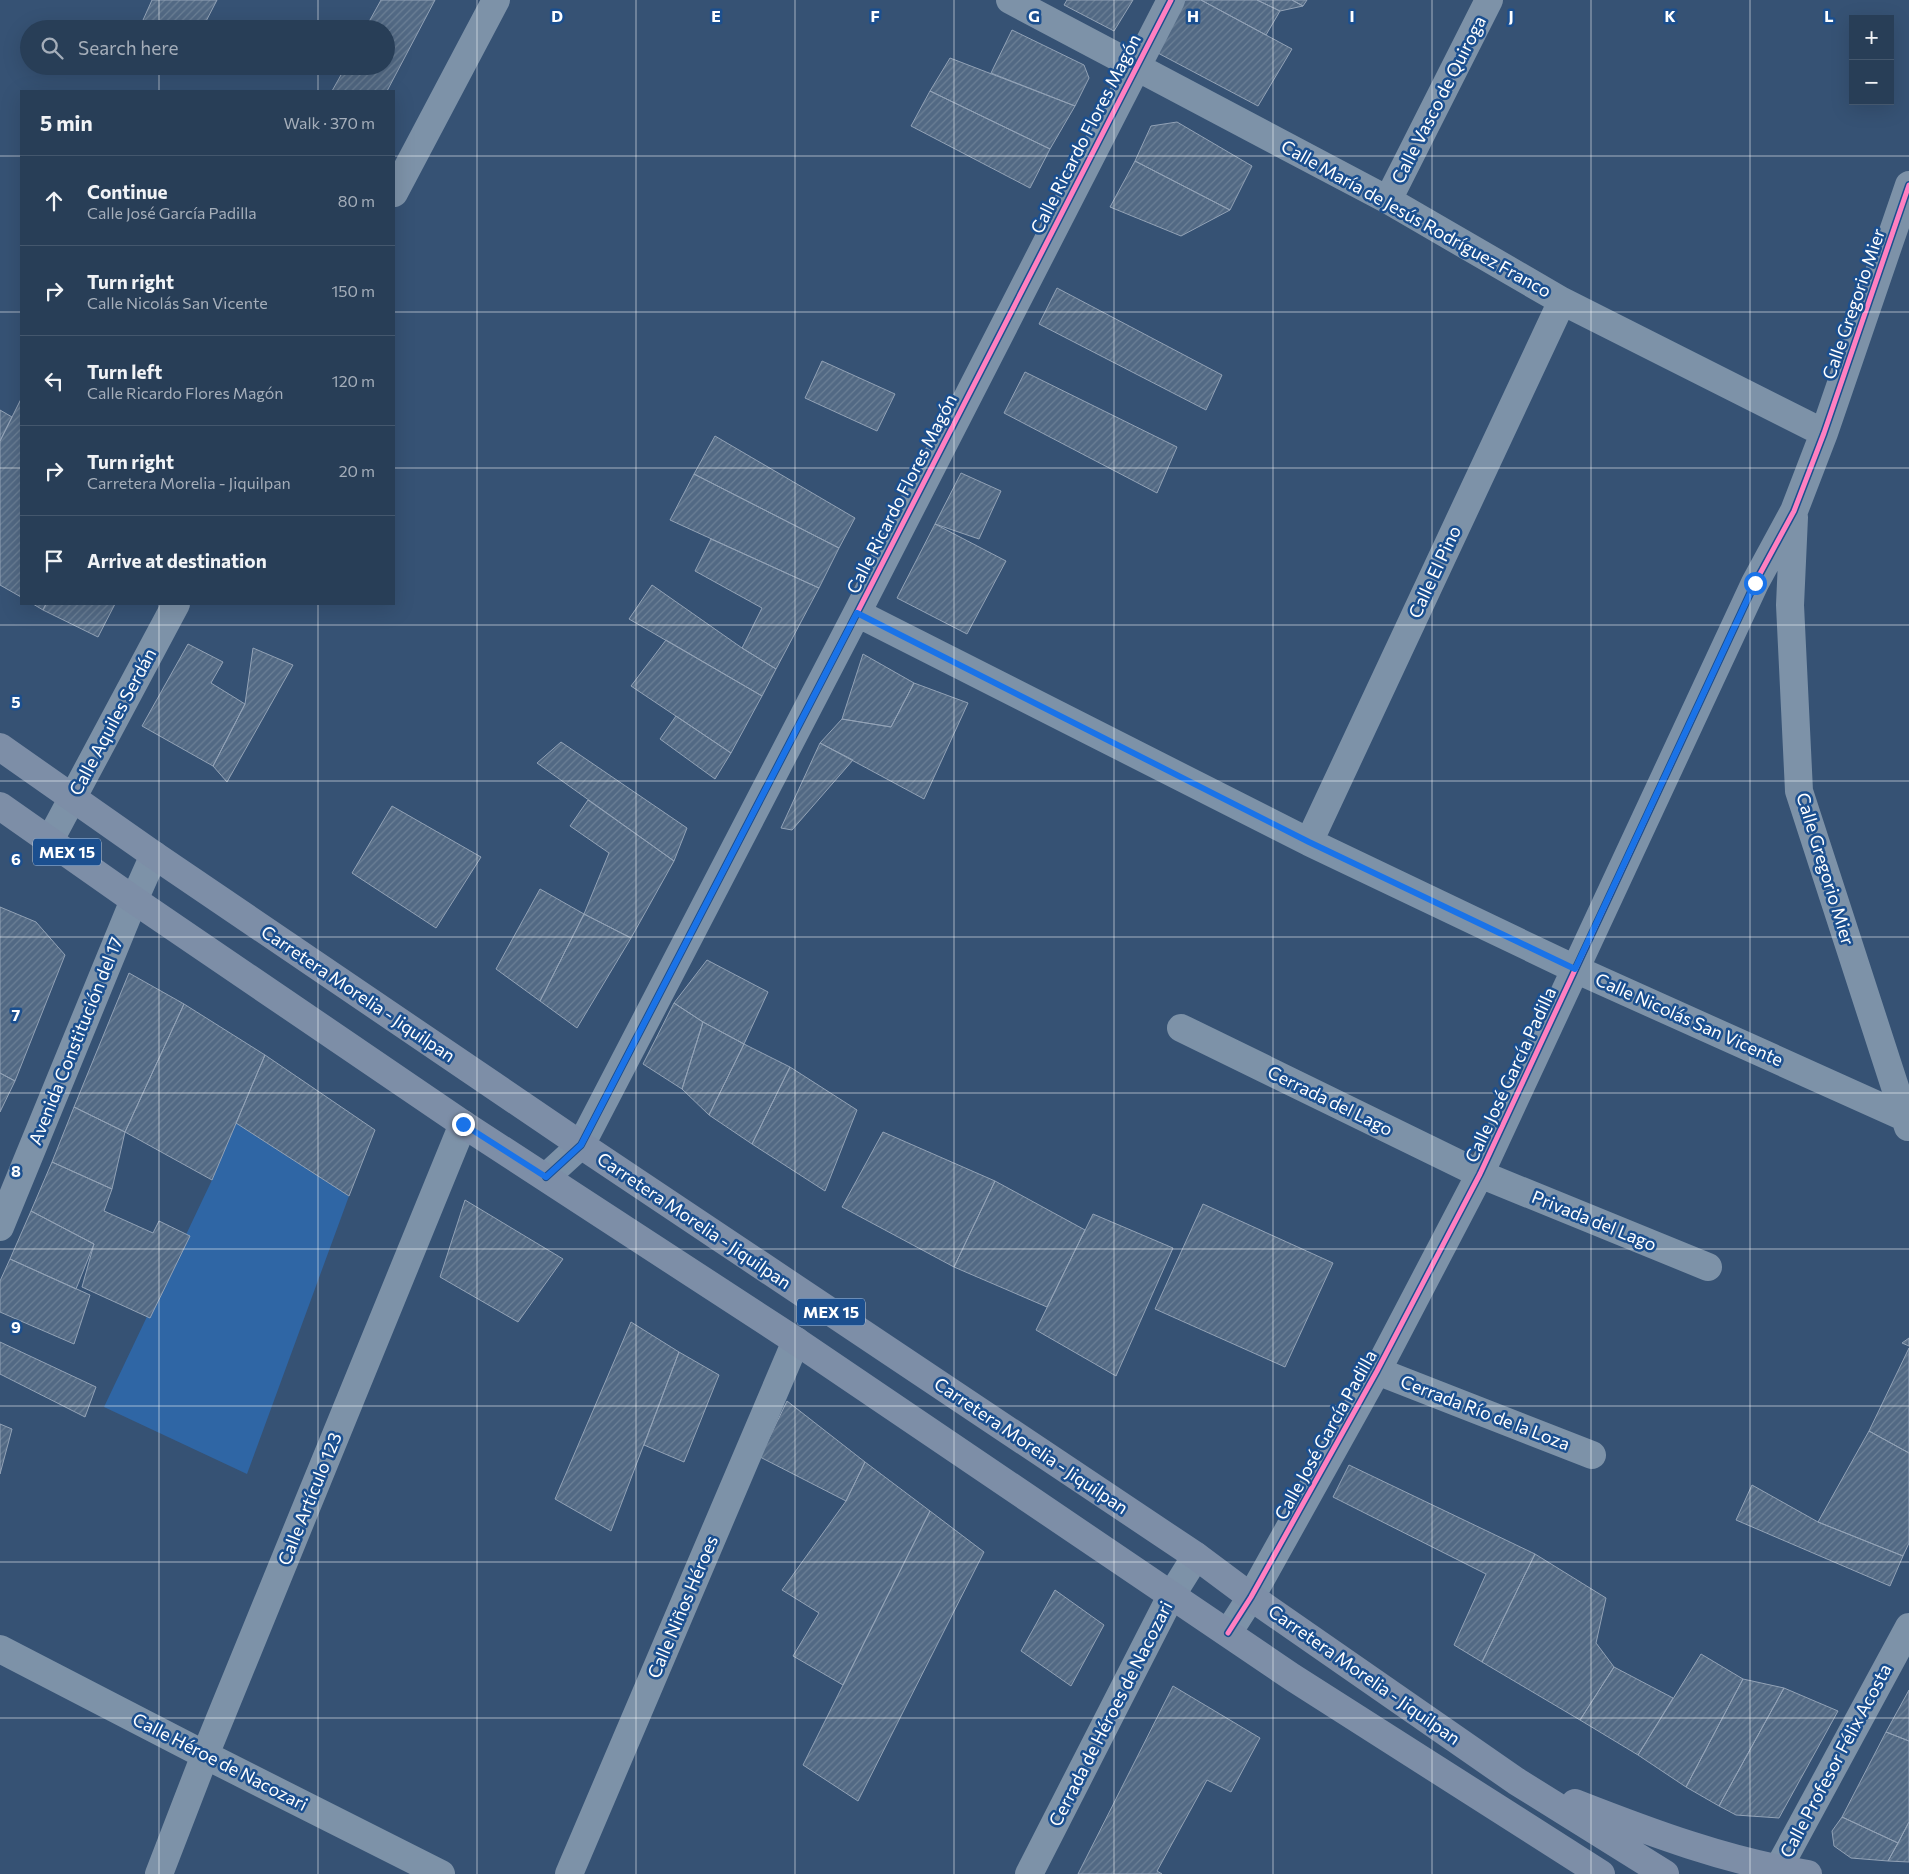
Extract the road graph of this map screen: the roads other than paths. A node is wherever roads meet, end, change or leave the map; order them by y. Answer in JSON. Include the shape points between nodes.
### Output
{"nodes":[{"id":1,"x":496,"y":0,"type":"edge"},
{"id":2,"x":1010,"y":0,"type":"edge"},
{"id":3,"x":1171,"y":0,"type":"edge"},
{"id":4,"x":1489,"y":0,"type":"edge"},
{"id":5,"x":1135,"y":68,"type":"junction"},
{"id":6,"x":1909,"y":185,"type":"edge"},
{"id":7,"x":395,"y":191,"type":"edge"},
{"id":8,"x":1388,"y":200,"type":"junction"},
{"id":9,"x":1562,"y":301,"type":"junction"},
{"id":10,"x":1824,"y":433,"type":"junction"},
{"id":11,"x":1794,"y":511,"type":"junction"},
{"id":12,"x":175,"y":605,"type":"edge"},
{"id":13,"x":857,"y":613,"type":"junction"},
{"id":14,"x":0,"y":746,"type":"edge"},
{"id":15,"x":74,"y":797,"type":"junction"},
{"id":16,"x":0,"y":806,"type":"edge"},
{"id":17,"x":50,"y":840,"type":"junction"},
{"id":18,"x":1309,"y":842,"type":"junction"},
{"id":19,"x":154,"y":856,"type":"junction"},
{"id":20,"x":134,"y":900,"type":"junction"},
{"id":21,"x":1575,"y":969,"type":"junction"},
{"id":22,"x":1181,"y":1028,"type":"dead end"},
{"id":23,"x":1906,"y":1123,"type":"edge"},
{"id":24,"x":463,"y":1124,"type":"junction"},
{"id":25,"x":581,"y":1145,"type":"junction"},
{"id":26,"x":1480,"y":1174,"type":"junction"},
{"id":27,"x":546,"y":1177,"type":"junction"},
{"id":28,"x":0,"y":1227,"type":"edge"},
{"id":29,"x":1708,"y":1267,"type":"dead end"},
{"id":30,"x":796,"y":1341,"type":"junction"},
{"id":31,"x":1378,"y":1371,"type":"junction"},
{"id":32,"x":1592,"y":1455,"type":"dead end"},
{"id":33,"x":1196,"y":1556,"type":"junction"},
{"id":34,"x":1171,"y":1596,"type":"junction"},
{"id":35,"x":1251,"y":1597,"type":"junction"},
{"id":36,"x":1909,"y":1627,"type":"edge"},
{"id":37,"x":1228,"y":1632,"type":"junction"},
{"id":38,"x":0,"y":1648,"type":"edge"},
{"id":39,"x":205,"y":1756,"type":"junction"},
{"id":40,"x":1516,"y":1781,"type":"junction"},
{"id":41,"x":1778,"y":1869,"type":"junction"},
{"id":42,"x":1594,"y":1871,"type":"edge"},
{"id":43,"x":159,"y":1874,"type":"edge"},
{"id":44,"x":441,"y":1874,"type":"edge"},
{"id":45,"x":569,"y":1874,"type":"edge"},
{"id":46,"x":1029,"y":1874,"type":"edge"},
{"id":47,"x":1665,"y":1874,"type":"edge"},
{"id":48,"x":1808,"y":1874,"type":"edge"}],
"edges":[{"from":1,"to":7,"type":"street"},
{"from":2,"to":5,"type":"street","name":"Calle María de Jesús Rodríguez Franco"},
{"from":3,"to":5,"type":"street","name":"Calle Ricardo Flores Magón"},
{"from":4,"to":8,"type":"street","name":"Calle Vasco de Quiroga"},
{"from":5,"to":8,"type":"street","name":"Calle María de Jesús Rodríguez Franco"},
{"from":5,"to":13,"type":"street","name":"Calle Ricardo Flores Magón"},
{"from":6,"to":10,"type":"street","name":"Calle Gregorio Mier"},
{"from":8,"to":9,"type":"street","name":"Calle María de Jesús Rodríguez Franco"},
{"from":9,"to":10,"type":"street","name":"Calle María de Jesús Rodríguez Franco"},
{"from":9,"to":18,"type":"street","name":"Calle El Pino"},
{"from":10,"to":11,"type":"street","name":"Calle José García Padilla"},
{"from":11,"to":21,"type":"street","name":"Calle José García Padilla","via":[[1755,583]]},
{"from":11,"to":23,"type":"street","name":"Calle Gregorio Mier","via":[[1790,605],[1799,791]]},
{"from":12,"to":15,"type":"street","name":"Calle Aquiles Serdán"},
{"from":13,"to":18,"type":"street","name":"Calle Nicolás San Vicente"},
{"from":13,"to":25,"type":"street","name":"Calle Ricardo Flores Magón"},
{"from":14,"to":15,"type":"main road","name":"Carretera Morelia - Jiquilpan","number":"MEX 15"},
{"from":15,"to":17,"type":"street","name":"Calle Aquiles Serdán"},
{"from":15,"to":19,"type":"main road","name":"Carretera Morelia - Jiquilpan","number":"MEX 15"},
{"from":16,"to":17,"type":"main road","name":"Carretera Morelia - Jiquilpan","number":"MEX 15"},
{"from":17,"to":20,"type":"main road","name":"Carretera Morelia - Jiquilpan","number":"MEX 15"},
{"from":18,"to":21,"type":"street","name":"Calle Nicolás San Vicente"},
{"from":19,"to":20,"type":"street","name":"Avenida Constitución del 17"},
{"from":19,"to":25,"type":"main road","name":"Carretera Morelia - Jiquilpan","number":"MEX 15"},
{"from":20,"to":24,"type":"main road","name":"Carretera Morelia - Jiquilpan","number":"MEX 15"},
{"from":20,"to":28,"type":"street","name":"Avenida Constitución del 17"},
{"from":21,"to":23,"type":"street","name":"Calle Nicolás San Vicente"},
{"from":21,"to":26,"type":"street","name":"Calle José García Padilla"},
{"from":22,"to":26,"type":"street","name":"Cerrada del Lago"},
{"from":24,"to":27,"type":"main road","name":"Carretera Morelia - Jiquilpan","number":"MEX 15"},
{"from":24,"to":39,"type":"street","name":"Calle Artículo 123"},
{"from":25,"to":27,"type":"street","name":"Calle Ricardo Flores Magón"},
{"from":25,"to":33,"type":"main road","name":"Carretera Morelia - Jiquilpan","number":"MEX 15"},
{"from":26,"to":29,"type":"street","name":"Privada del Lago"},
{"from":26,"to":31,"type":"street","name":"Calle José García Padilla"},
{"from":27,"to":30,"type":"main road","name":"Carretera Morelia - Jiquilpan","number":"MEX 15"},
{"from":30,"to":34,"type":"main road","name":"Carretera Morelia - Jiquilpan","number":"MEX 15"},
{"from":30,"to":45,"type":"street","name":"Calle Niños Héroes"},
{"from":31,"to":32,"type":"street","name":"Cerrada Río de la Loza"},
{"from":31,"to":35,"type":"street","name":"Calle José García Padilla"},
{"from":33,"to":34,"type":"street","name":"Cerrada de Héroes de Nacozari"},
{"from":33,"to":35,"type":"main road","name":"Carretera Morelia - Jiquilpan","number":"MEX 15"},
{"from":34,"to":37,"type":"main road","name":"Carretera Morelia - Jiquilpan","number":"MEX 15"},
{"from":34,"to":46,"type":"street","name":"Cerrada de Héroes de Nacozari"},
{"from":35,"to":37,"type":"street","name":"Calle José García Padilla"},
{"from":35,"to":40,"type":"main road","name":"Carretera Morelia - Jiquilpan","number":"MEX 15"},
{"from":36,"to":41,"type":"street","name":"Calle Profesor Félix Acosta"},
{"from":37,"to":42,"type":"main road","name":"Carretera Morelia - Jiquilpan","number":"MEX 15","via":[[1292,1677]]},
{"from":38,"to":39,"type":"street","name":"Calle Héroe de Nacozari"},
{"from":39,"to":43,"type":"street","name":"Calle Artículo 123"},
{"from":39,"to":44,"type":"street","name":"Calle Héroe de Nacozari"},
{"from":40,"to":41,"type":"main road","via":[[1654,1834]]},
{"from":40,"to":47,"type":"main road","name":"Carretera Morelia - Jiquilpan","number":"MEX 15"},
{"from":41,"to":48,"type":"main road"}]}
